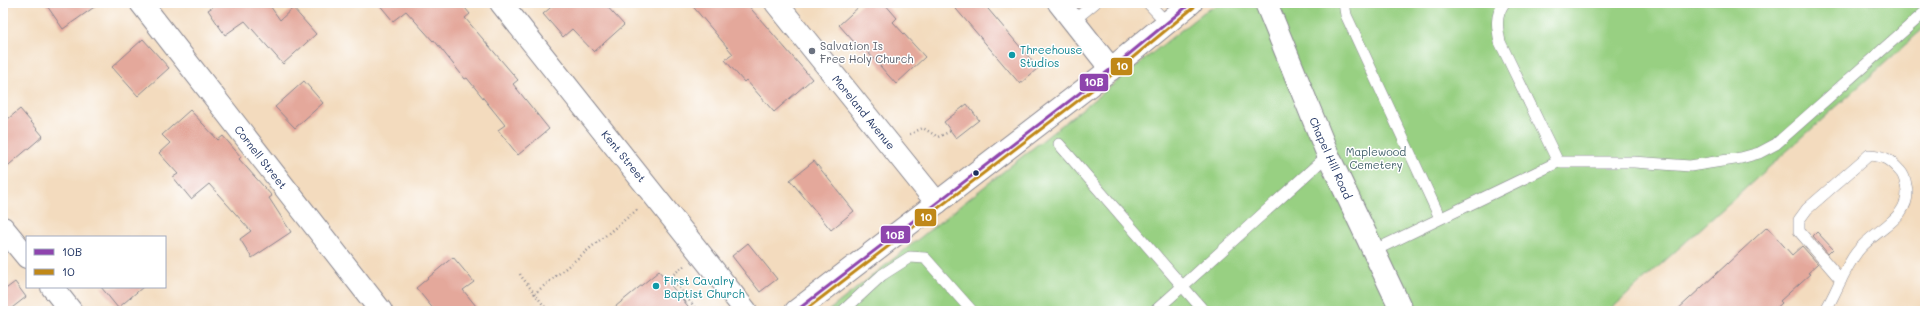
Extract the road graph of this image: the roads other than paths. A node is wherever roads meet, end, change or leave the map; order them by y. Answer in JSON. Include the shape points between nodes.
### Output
{"nodes":[{"id":1,"x":141,"y":3,"type":"edge"},
{"id":2,"x":501,"y":3,"type":"edge"},
{"id":3,"x":776,"y":3,"type":"edge"},
{"id":4,"x":1059,"y":3,"type":"edge"},
{"id":5,"x":1095,"y":3,"type":"edge"},
{"id":6,"x":1148,"y":3,"type":"edge"},
{"id":7,"x":1266,"y":3,"type":"edge"},
{"id":8,"x":1344,"y":3,"type":"edge"},
{"id":9,"x":1504,"y":3,"type":"edge"},
{"id":10,"x":1187,"y":5,"type":"edge"},
{"id":11,"x":1925,"y":12,"type":"edge"},
{"id":12,"x":1073,"y":21,"type":"junction"},
{"id":13,"x":1167,"y":23,"type":"junction"},
{"id":14,"x":1111,"y":69,"type":"junction"},
{"id":15,"x":1059,"y":144,"type":"dead end"},
{"id":16,"x":1328,"y":155,"type":"junction"},
{"id":17,"x":1558,"y":162,"type":"junction"},
{"id":18,"x":937,"y":203,"type":"junction"},
{"id":19,"x":1440,"y":218,"type":"junction"},
{"id":20,"x":3,"y":228,"type":"edge"},
{"id":21,"x":1373,"y":250,"type":"junction"},
{"id":22,"x":26,"y":256,"type":"edge"},
{"id":23,"x":1842,"y":280,"type":"junction"},
{"id":24,"x":1183,"y":286,"type":"junction"},
{"id":25,"x":53,"y":288,"type":"edge"},
{"id":26,"x":72,"y":311,"type":"edge"},
{"id":27,"x":381,"y":311,"type":"edge"},
{"id":28,"x":746,"y":311,"type":"edge"},
{"id":29,"x":796,"y":311,"type":"edge"},
{"id":30,"x":842,"y":311,"type":"edge"},
{"id":31,"x":972,"y":311,"type":"edge"},
{"id":32,"x":1155,"y":311,"type":"edge"},
{"id":33,"x":1204,"y":311,"type":"edge"},
{"id":34,"x":1402,"y":311,"type":"edge"},
{"id":35,"x":1825,"y":311,"type":"edge"}],
"edges":[{"from":1,"to":27,"type":"street","name":"Cornell Street"},
{"from":2,"to":28,"type":"street","name":"Kent Street"},
{"from":3,"to":18,"type":"street","name":"Moreland Avenue"},
{"from":4,"to":12,"type":"street"},
{"from":5,"to":12,"type":"lane"},
{"from":6,"to":13,"type":"lane"},
{"from":7,"to":16,"type":"street","name":"Chapel Hill Road"},
{"from":8,"to":19,"type":"lane","via":[[1346,15]]},
{"from":9,"to":17,"type":"lane","via":[[1500,8],[1496,25],[1500,42]]},
{"from":10,"to":13,"type":"street"},
{"from":11,"to":17,"type":"lane","via":[[1776,144],[1759,153],[1690,166],[1634,162]]},
{"from":12,"to":14,"type":"street"},
{"from":13,"to":14,"type":"street"},
{"from":14,"to":18,"type":"street"},
{"from":15,"to":24,"type":"lane"},
{"from":16,"to":21,"type":"street","name":"Chapel Hill Road"},
{"from":16,"to":24,"type":"lane"},
{"from":17,"to":19,"type":"lane"},
{"from":18,"to":29,"type":"street"},
{"from":19,"to":21,"type":"lane"},
{"from":20,"to":22,"type":"street"},
{"from":21,"to":34,"type":"street","name":"Chapel Hill Road"},
{"from":23,"to":23,"type":"lane","via":[[1857,251],[1900,213],[1908,200],[1903,175],[1883,156],[1869,155],[1799,220],[1799,231]]},
{"from":23,"to":35,"type":"lane"},
{"from":24,"to":32,"type":"lane"},
{"from":24,"to":33,"type":"lane"},
{"from":25,"to":26,"type":"street"},
{"from":30,"to":31,"type":"lane","via":[[882,275],[910,258],[925,258]]}]}
